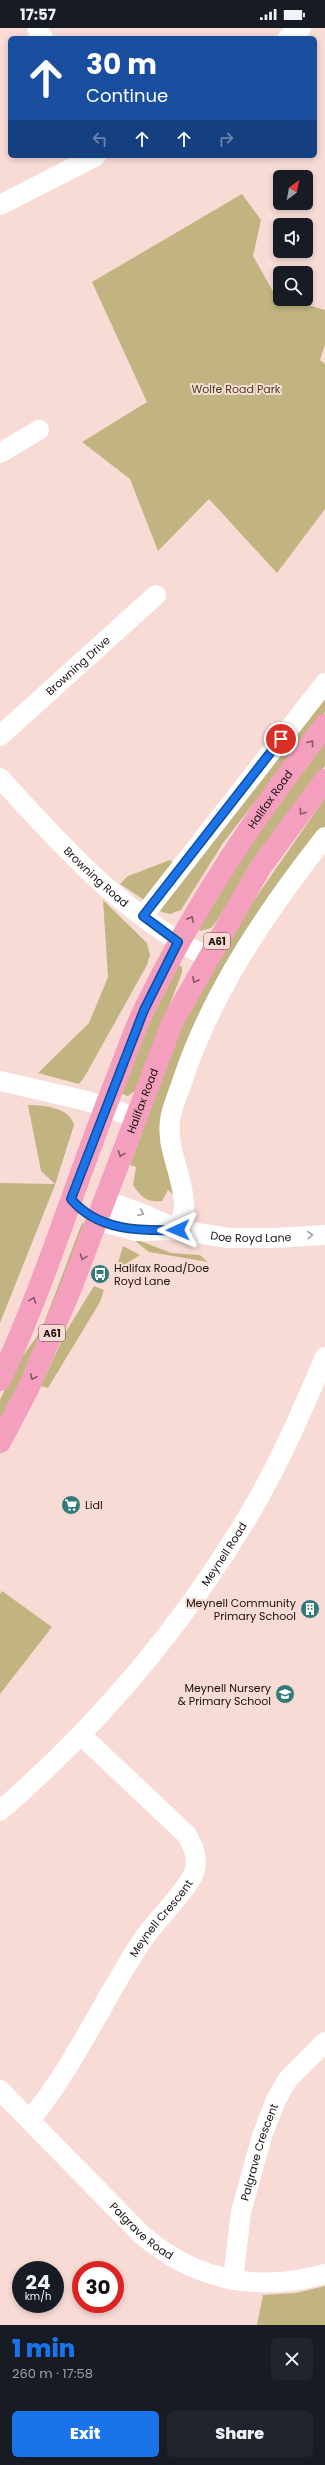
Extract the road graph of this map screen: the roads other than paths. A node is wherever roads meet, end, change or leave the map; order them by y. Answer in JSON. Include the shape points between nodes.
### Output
{"nodes":[{"id":1,"x":301,"y":28,"type":"edge"},
{"id":2,"x":291,"y":36,"type":"edge"},
{"id":3,"x":92,"y":158,"type":"edge"},
{"id":4,"x":0,"y":205,"type":"edge"},
{"id":5,"x":39,"y":430,"type":"dead end"},
{"id":6,"x":0,"y":453,"type":"edge"},
{"id":7,"x":156,"y":595,"type":"dead end"},
{"id":8,"x":325,"y":683,"type":"edge"},
{"id":9,"x":325,"y":725,"type":"edge"},
{"id":10,"x":0,"y":736,"type":"edge"},
{"id":11,"x":0,"y":778,"type":"edge"},
{"id":12,"x":325,"y":780,"type":"edge"},
{"id":13,"x":325,"y":837,"type":"edge"},
{"id":14,"x":143,"y":916,"type":"junction"},
{"id":15,"x":178,"y":942,"type":"junction"},
{"id":16,"x":208,"y":957,"type":"junction"},
{"id":17,"x":0,"y":1081,"type":"edge"},
{"id":18,"x":105,"y":1107,"type":"junction"},
{"id":19,"x":135,"y":1117,"type":"junction"},
{"id":20,"x":71,"y":1199,"type":"junction"},
{"id":21,"x":104,"y":1200,"type":"junction"},
{"id":22,"x":96,"y":1220,"type":"junction"},
{"id":23,"x":178,"y":1230,"type":"junction"},
{"id":24,"x":325,"y":1235,"type":"edge"},
{"id":25,"x":325,"y":1357,"type":"edge"},
{"id":26,"x":0,"y":1380,"type":"edge"},
{"id":27,"x":0,"y":1442,"type":"edge"},
{"id":28,"x":81,"y":1735,"type":"junction"},
{"id":29,"x":0,"y":1811,"type":"edge"},
{"id":30,"x":325,"y":2042,"type":"edge"},
{"id":31,"x":0,"y":2090,"type":"edge"},
{"id":32,"x":30,"y":2120,"type":"junction"},
{"id":33,"x":325,"y":2274,"type":"edge"},
{"id":34,"x":233,"y":2280,"type":"junction"}],
"edges":[{"from":1,"to":2,"type":"street"},
{"from":3,"to":4,"type":"street"},
{"from":5,"to":6,"type":"street"},
{"from":7,"to":10,"type":"street","name":"Browning Drive"},
{"from":8,"to":14,"type":"street"},
{"from":15,"to":9,"type":"highway","name":"Halifax Road","number":"A61","one_way":true,"via":[[237,844]]},
{"from":11,"to":14,"type":"street","name":"Browning Road","via":[[70,852]]},
{"from":12,"to":16,"type":"highway","name":"Halifax Road","number":"A61","one_way":true,"via":[[260,868]]},
{"from":13,"to":23,"type":"street","via":[[294,877],[243,954],[210,1013],[188,1066],[170,1119],[169,1135],[184,1206]]},
{"from":14,"to":15,"type":"street","name":"Browning Road"},
{"from":15,"to":16,"type":"street","name":"Browning Road"},
{"from":15,"to":18,"type":"highway","name":"Halifax Road","number":"A61","via":[[144,1010]]},
{"from":16,"to":19,"type":"highway","name":"Halifax Road","number":"A61","one_way":true,"via":[[173,1021]]},
{"from":17,"to":18,"type":"street"},
{"from":18,"to":19,"type":"street"},
{"from":18,"to":20,"type":"highway","name":"Halifax Road","number":"A61"},
{"from":19,"to":21,"type":"highway","name":"Halifax Road","number":"A61","one_way":true},
{"from":20,"to":21,"type":"highway","via":[[90,1197]]},
{"from":20,"to":22,"type":"highway","via":[[82,1212]]},
{"from":26,"to":20,"type":"highway","name":"Halifax Road","number":"A61","one_way":true},
{"from":21,"to":22,"type":"highway","name":"Halifax Road","number":"A61"},
{"from":21,"to":23,"type":"street","name":"Doe Royd Lane","one_way":true},
{"from":22,"to":23,"type":"street","name":"Doe Royd Lane","via":[[135,1231]]},
{"from":22,"to":27,"type":"highway","name":"Halifax Road","number":"A61","one_way":true,"via":[[72,1288],[37,1369]]},
{"from":23,"to":24,"type":"street","name":"Doe Royd Lane","one_way":true,"via":[[229,1238]]},
{"from":25,"to":28,"type":"street","name":"Meynell Road","via":[[283,1449],[247,1517],[180,1620],[114,1701]]},
{"from":28,"to":29,"type":"street","name":"Meynell Road"},
{"from":28,"to":32,"type":"street","name":"Meynell Crescent","via":[[187,1835],[195,1853],[194,1870],[187,1884],[134,1952],[68,2067]]},
{"from":30,"to":34,"type":"street","name":"Palgrave Crescent","via":[[288,2079],[273,2107],[262,2136],[241,2212]]},
{"from":31,"to":32,"type":"street","name":"Palgrave Road"},
{"from":32,"to":34,"type":"street","name":"Palgrave Road","via":[[161,2251],[198,2271]]},
{"from":33,"to":34,"type":"street","name":"Palgrave Road","via":[[292,2281]]}]}
